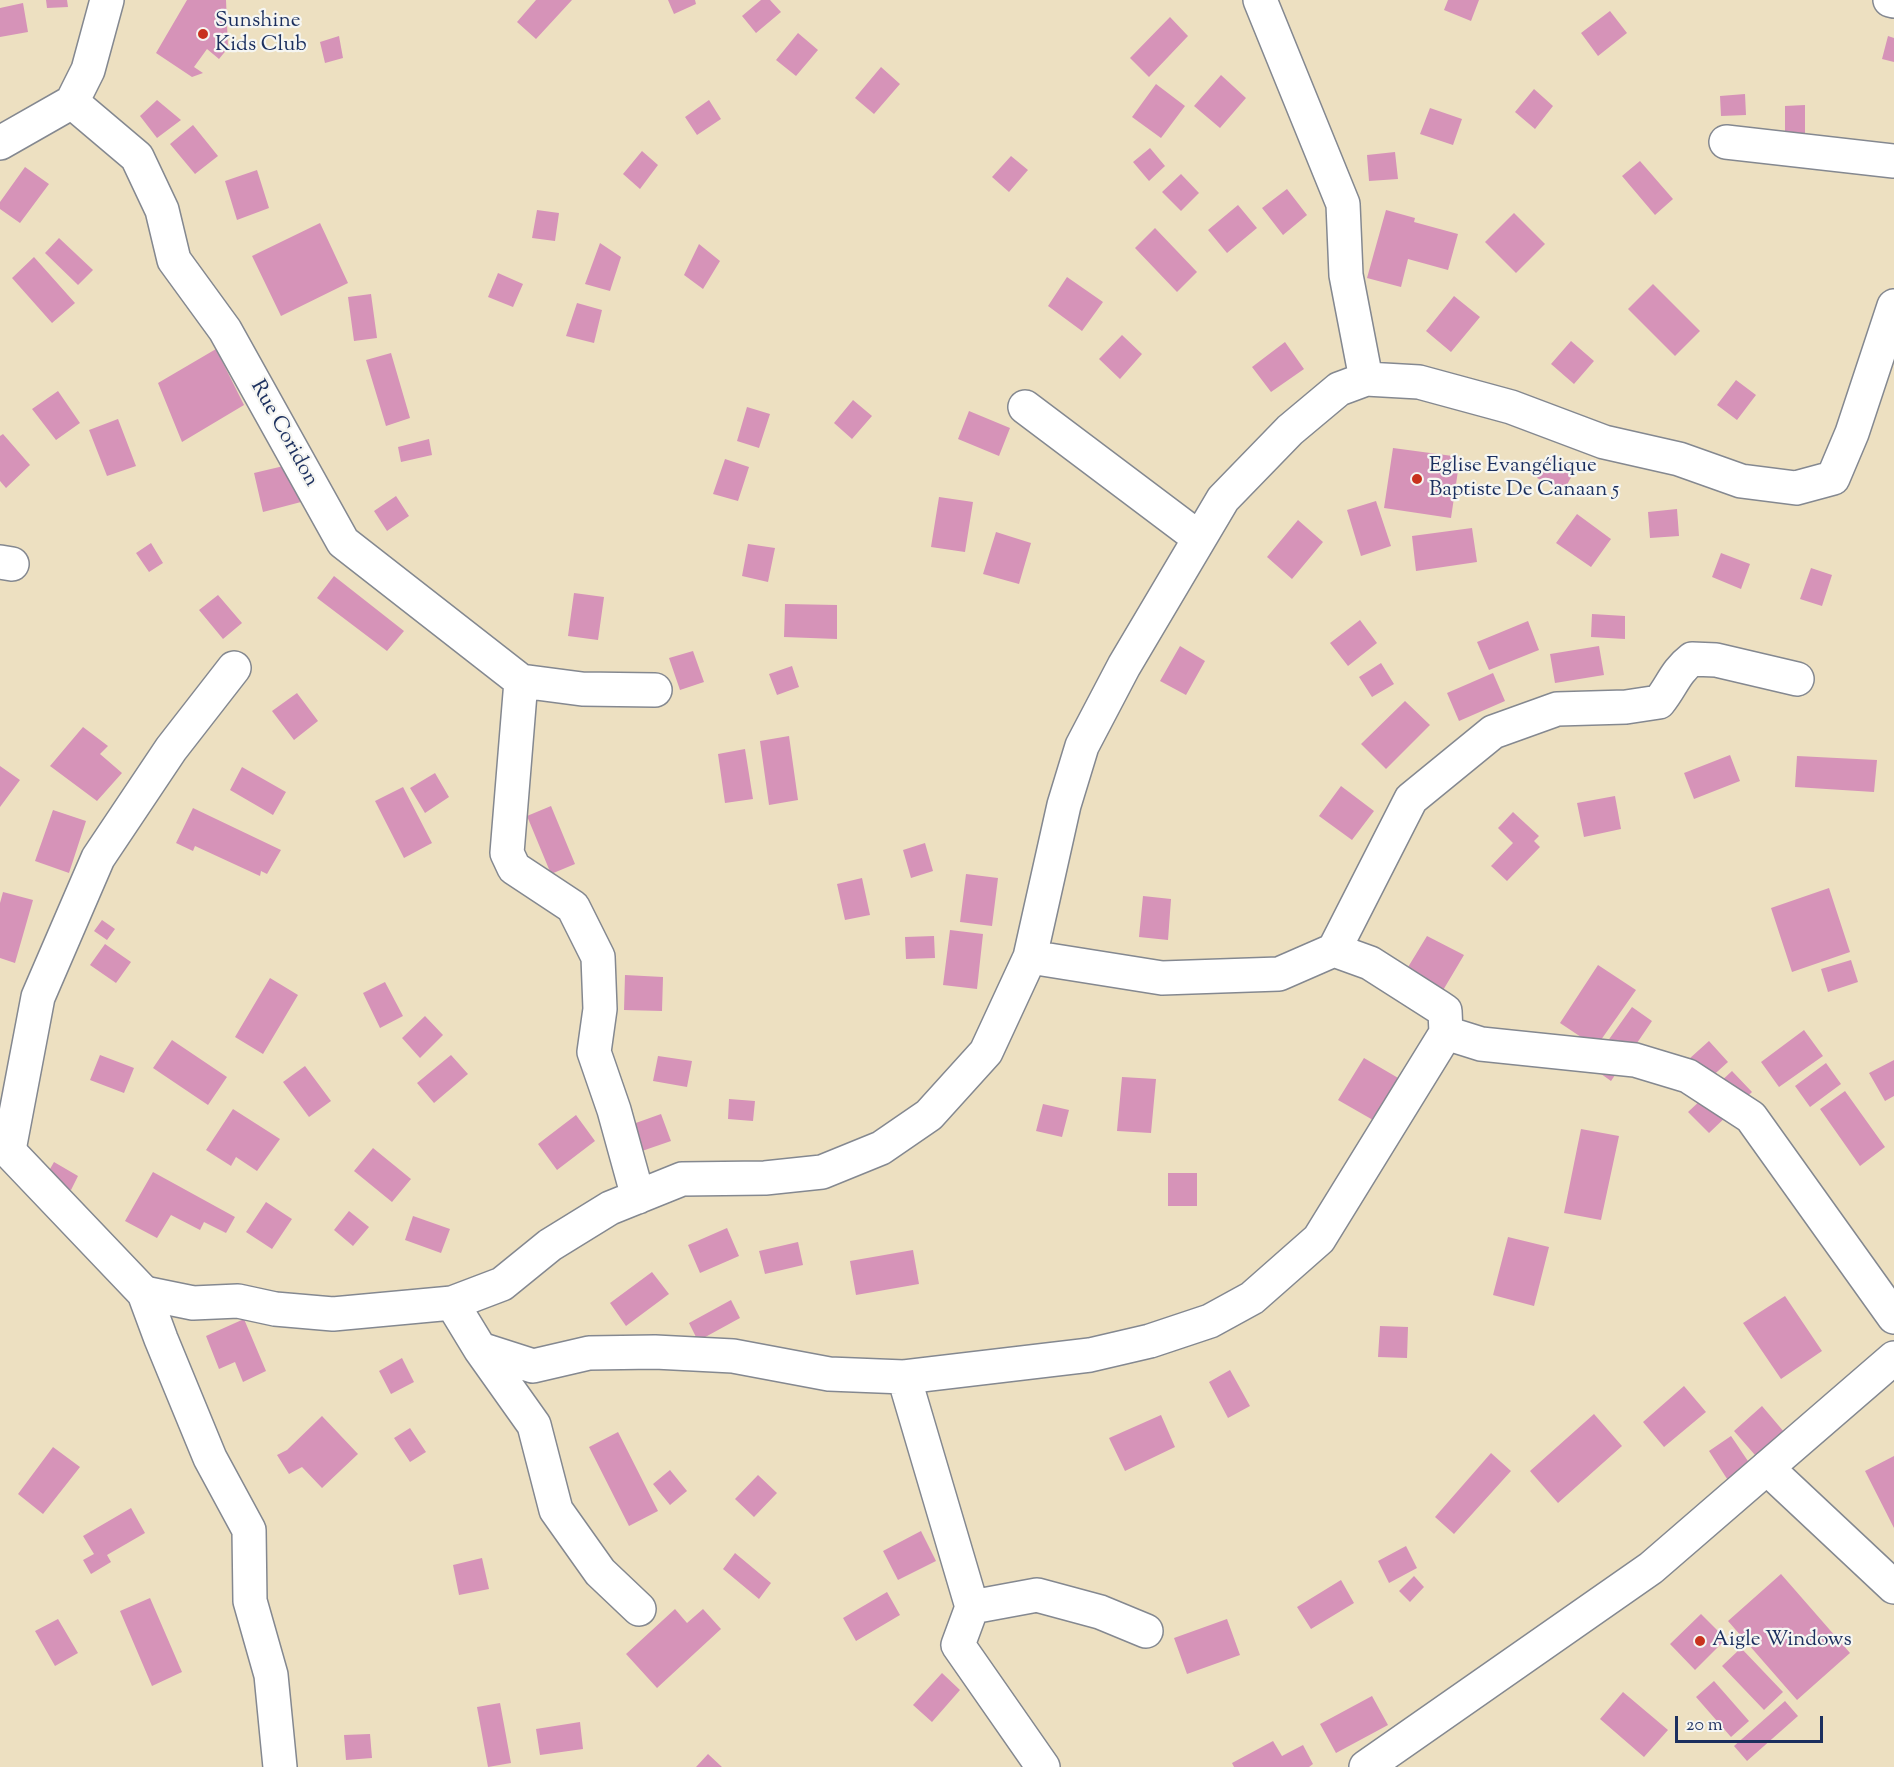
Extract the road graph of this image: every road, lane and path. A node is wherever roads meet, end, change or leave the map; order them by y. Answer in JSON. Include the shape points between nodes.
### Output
{"nodes":[{"id":1,"x":107,"y":0,"type":"edge"},
{"id":2,"x":1260,"y":0,"type":"edge"},
{"id":3,"x":72,"y":102,"type":"junction"},
{"id":4,"x":1726,"y":142,"type":"dead end"},
{"id":5,"x":0,"y":143,"type":"edge"},
{"id":6,"x":1894,"y":161,"type":"edge"},
{"id":7,"x":1894,"y":306,"type":"edge"},
{"id":8,"x":1366,"y":379,"type":"junction"},
{"id":9,"x":1025,"y":407,"type":"dead end"},
{"id":10,"x":1199,"y":538,"type":"junction"},
{"id":11,"x":234,"y":668,"type":"dead end"},
{"id":12,"x":1797,"y":679,"type":"dead end"},
{"id":13,"x":521,"y":681,"type":"junction"},
{"id":14,"x":655,"y":690,"type":"dead end"},
{"id":15,"x":1334,"y":950,"type":"junction"},
{"id":16,"x":1030,"y":957,"type":"junction"},
{"id":17,"x":1446,"y":1033,"type":"junction"},
{"id":18,"x":4,"y":1146,"type":"edge"},
{"id":19,"x":638,"y":1197,"type":"junction"},
{"id":20,"x":144,"y":1293,"type":"junction"},
{"id":21,"x":452,"y":1303,"type":"junction"},
{"id":22,"x":1894,"y":1317,"type":"edge"},
{"id":23,"x":480,"y":1349,"type":"junction"},
{"id":24,"x":1894,"y":1358,"type":"edge"},
{"id":25,"x":904,"y":1377,"type":"junction"},
{"id":26,"x":1767,"y":1468,"type":"junction"},
{"id":27,"x":1894,"y":1587,"type":"edge"},
{"id":28,"x":972,"y":1607,"type":"junction"},
{"id":29,"x":639,"y":1609,"type":"dead end"},
{"id":30,"x":1146,"y":1631,"type":"dead end"},
{"id":31,"x":280,"y":1767,"type":"edge"},
{"id":32,"x":1043,"y":1767,"type":"edge"},
{"id":33,"x":1366,"y":1767,"type":"edge"}],
"edges":[{"from":1,"to":3,"type":"street","via":[[88,70]]},
{"from":2,"to":8,"type":"street","via":[[1343,204],[1346,275]]},
{"from":3,"to":5,"type":"street"},
{"from":3,"to":13,"type":"street","name":"Rue Coridon","via":[[137,157],[162,210],[174,260],[225,330],[343,542]]},
{"from":4,"to":6,"type":"street"},
{"from":7,"to":8,"type":"street","via":[[1833,478],[1796,488],[1741,481],[1679,459],[1604,442],[1511,406],[1419,382]]},
{"from":8,"to":10,"type":"street","via":[[1339,389],[1290,430],[1223,499]]},
{"from":9,"to":10,"type":"street"},
{"from":10,"to":16,"type":"street","via":[[1082,746],[1064,806]]},
{"from":11,"to":18,"type":"street","via":[[171,749],[98,858],[38,998]]},
{"from":12,"to":15,"type":"street","via":[[1716,660],[1692,659],[1677,672],[1659,702],[1557,709],[1493,732],[1410,799]]},
{"from":13,"to":14,"type":"street","via":[[582,689]]},
{"from":13,"to":19,"type":"street","via":[[507,853],[514,868],[573,907],[598,957],[600,1009],[594,1052]]},
{"from":15,"to":16,"type":"street","via":[[1279,974],[1162,978]]},
{"from":15,"to":17,"type":"street","via":[[1370,963],[1445,1011]]},
{"from":16,"to":19,"type":"street","via":[[986,1052],[929,1115],[881,1148],[822,1172],[765,1178],[682,1179]]},
{"from":17,"to":22,"type":"street","via":[[1481,1044],[1635,1060],[1688,1076],[1751,1117]]},
{"from":17,"to":25,"type":"street","via":[[1320,1239],[1252,1298],[1210,1321],[1090,1355]]},
{"from":18,"to":20,"type":"street"},
{"from":19,"to":21,"type":"street","via":[[610,1208],[550,1245],[502,1284]]},
{"from":20,"to":21,"type":"street","via":[[193,1303],[238,1301],[275,1310],[333,1314]]},
{"from":20,"to":31,"type":"street","via":[[210,1458],[249,1530],[250,1601],[271,1675]]},
{"from":21,"to":23,"type":"street"},
{"from":23,"to":25,"type":"street","via":[[533,1366],[589,1353],[656,1352],[734,1356],[829,1374]]},
{"from":23,"to":29,"type":"street","via":[[534,1425],[556,1510],[600,1572]]},
{"from":24,"to":26,"type":"street"},
{"from":25,"to":28,"type":"street"},
{"from":26,"to":27,"type":"street"},
{"from":26,"to":33,"type":"street","via":[[1651,1568]]},
{"from":28,"to":30,"type":"street","via":[[1037,1594],[1100,1612]]},
{"from":28,"to":32,"type":"street","via":[[958,1645]]}]}
